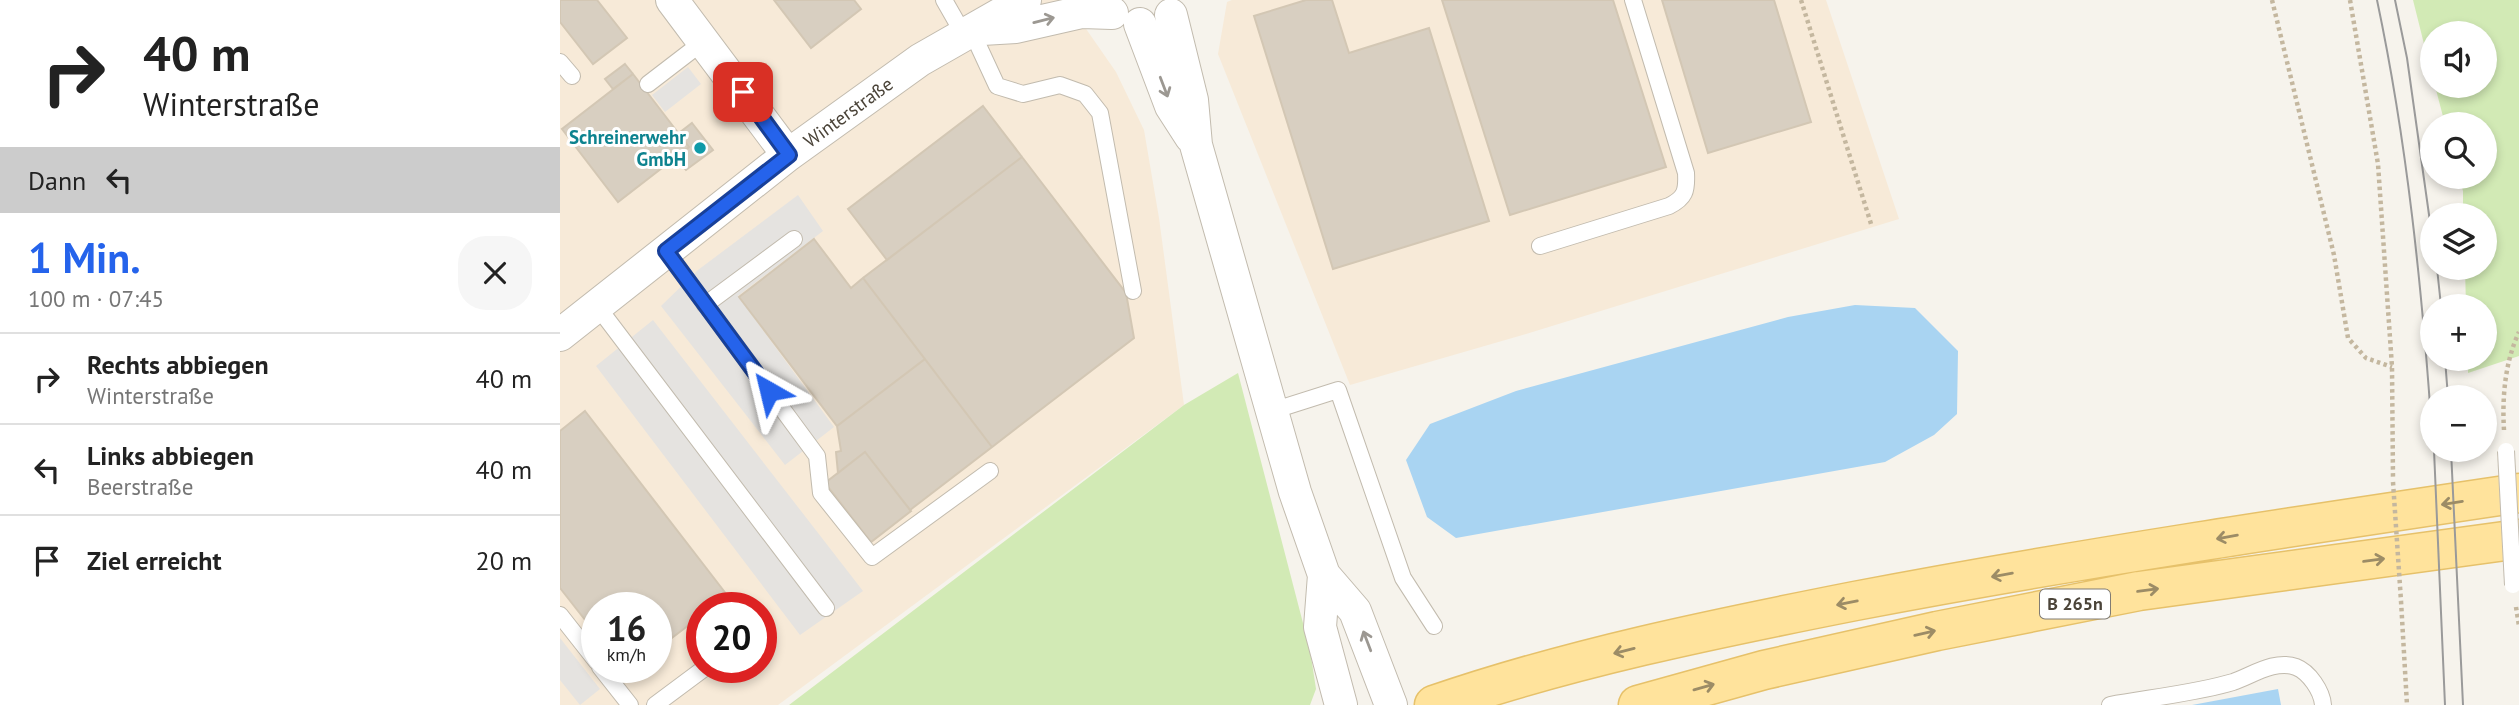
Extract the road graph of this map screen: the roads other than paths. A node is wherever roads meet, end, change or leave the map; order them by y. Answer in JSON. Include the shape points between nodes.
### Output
{"nodes":[{"id":1,"x":672,"y":0,"type":"edge"},
{"id":2,"x":944,"y":0,"type":"edge"},
{"id":3,"x":1025,"y":0,"type":"edge"},
{"id":4,"x":1633,"y":0,"type":"edge"},
{"id":5,"x":1177,"y":7,"type":"edge"},
{"id":6,"x":1118,"y":12,"type":"edge"},
{"id":7,"x":971,"y":32,"type":"junction"},
{"id":8,"x":704,"y":41,"type":"junction"},
{"id":9,"x":560,"y":62,"type":"edge"},
{"id":10,"x":572,"y":76,"type":"dead end"},
{"id":11,"x":648,"y":84,"type":"dead end"},
{"id":12,"x":1196,"y":145,"type":"junction"},
{"id":13,"x":789,"y":155,"type":"junction"},
{"id":14,"x":794,"y":239,"type":"dead end"},
{"id":15,"x":1540,"y":246,"type":"dead end"},
{"id":16,"x":666,"y":251,"type":"junction"},
{"id":17,"x":1133,"y":290,"type":"dead end"},
{"id":18,"x":705,"y":304,"type":"junction"},
{"id":19,"x":597,"y":306,"type":"junction"},
{"id":20,"x":560,"y":335,"type":"edge"},
{"id":21,"x":1272,"y":411,"type":"junction"},
{"id":22,"x":2506,"y":451,"type":"road end"},
{"id":23,"x":990,"y":471,"type":"dead end"},
{"id":24,"x":2519,"y":493,"type":"edge"},
{"id":25,"x":2519,"y":539,"type":"edge"},
{"id":26,"x":1324,"y":575,"type":"junction"},
{"id":27,"x":2513,"y":585,"type":"dead end"},
{"id":28,"x":826,"y":608,"type":"dead end"},
{"id":29,"x":560,"y":615,"type":"edge"},
{"id":30,"x":1434,"y":626,"type":"dead end"},
{"id":31,"x":581,"y":642,"type":"edge"},
{"id":32,"x":686,"y":682,"type":"edge"},
{"id":33,"x":613,"y":683,"type":"edge"},
{"id":34,"x":630,"y":705,"type":"edge"},
{"id":35,"x":655,"y":705,"type":"edge"},
{"id":36,"x":1340,"y":705,"type":"edge"},
{"id":37,"x":1391,"y":705,"type":"edge"},
{"id":38,"x":1434,"y":705,"type":"edge"},
{"id":39,"x":1638,"y":705,"type":"edge"},
{"id":40,"x":2110,"y":705,"type":"edge"},
{"id":41,"x":2323,"y":705,"type":"edge"}],
"edges":[{"from":1,"to":8,"type":"street"},
{"from":2,"to":7,"type":"lane"},
{"from":3,"to":7,"type":"street","name":"Winterstraße"},
{"from":4,"to":15,"type":"lane","via":[[1686,173],[1687,190],[1681,201],[1669,206]]},
{"from":5,"to":6,"type":"street","name":"Winterstraße","via":[[1156,22]]},
{"from":5,"to":12,"type":"street"},
{"from":7,"to":6,"type":"street","name":"Winterstraße","one_way":true,"via":[[1082,12]]},
{"from":6,"to":12,"type":"street","one_way":true},
{"from":7,"to":13,"type":"street","name":"Winterstraße","via":[[920,60]]},
{"from":7,"to":17,"type":"lane","via":[[998,86],[1023,94],[1060,85],[1085,94],[1100,113]]},
{"from":8,"to":11,"type":"lane"},
{"from":8,"to":13,"type":"street"},
{"from":9,"to":10,"type":"lane"},
{"from":12,"to":21,"type":"street"},
{"from":13,"to":16,"type":"street","name":"Winterstraße"},
{"from":14,"to":18,"type":"lane"},
{"from":16,"to":18,"type":"lane"},
{"from":16,"to":19,"type":"street","name":"Winterstraße"},
{"from":18,"to":23,"type":"lane","via":[[817,456],[821,493],[872,557]]},
{"from":19,"to":20,"type":"street","name":"Winterstraße"},
{"from":19,"to":28,"type":"lane"},
{"from":21,"to":26,"type":"street"},
{"from":21,"to":30,"type":"lane","via":[[1338,390],[1403,578]]},
{"from":22,"to":27,"type":"lane","bridge":true},
{"from":24,"to":38,"type":"main road","number":"B 265n","one_way":true,"via":[[1938,585],[1710,630],[1507,681]]},
{"from":39,"to":25,"type":"main road","number":"B 265n","one_way":true,"via":[[1764,670],[2139,591]]},
{"from":26,"to":36,"type":"street","via":[[1320,627]]},
{"from":37,"to":26,"type":"street","one_way":true,"via":[[1355,611]]},
{"from":29,"to":31,"type":"lane"},
{"from":32,"to":35,"type":"lane"},
{"from":33,"to":34,"type":"lane"},
{"from":40,"to":41,"type":"lane","via":[[2234,681],[2265,667],[2295,666],[2311,678]]}]}
